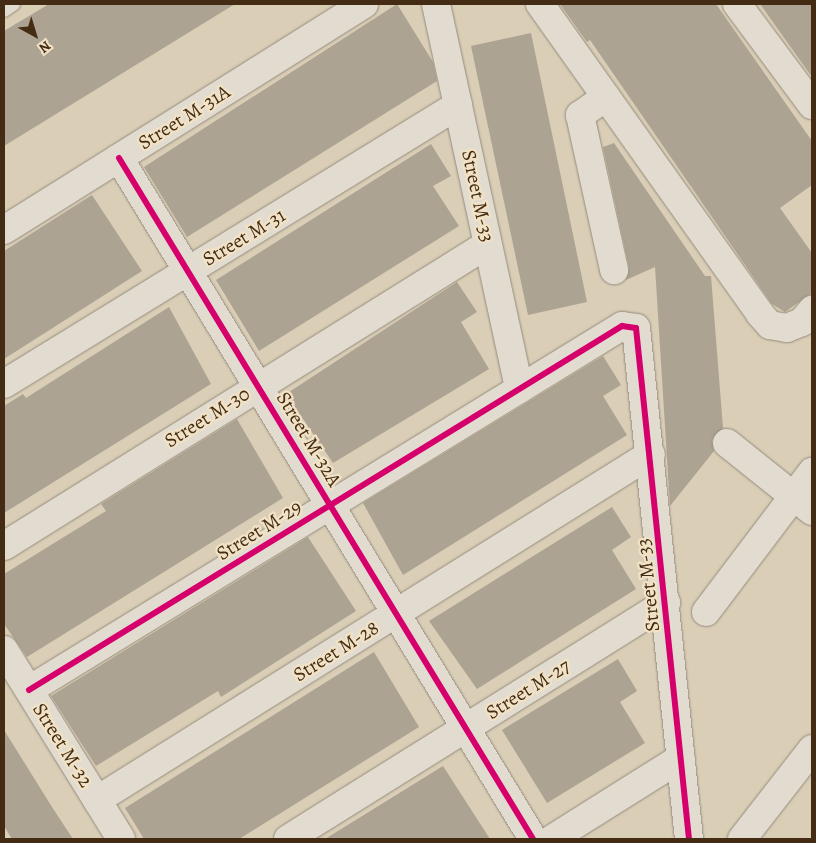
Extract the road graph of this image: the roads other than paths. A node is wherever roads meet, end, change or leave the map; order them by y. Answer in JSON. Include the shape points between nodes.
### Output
{"nodes":[{"id":1,"x":13,"y":4,"type":"edge"},
{"id":2,"x":364,"y":4,"type":"edge"},
{"id":3,"x":436,"y":4,"type":"edge"},
{"id":4,"x":540,"y":4,"type":"edge"},
{"id":5,"x":737,"y":4,"type":"edge"},
{"id":6,"x":4,"y":10,"type":"edge"},
{"id":7,"x":606,"y":97,"type":"junction"},
{"id":8,"x":458,"y":105,"type":"junction"},
{"id":9,"x":812,"y":105,"type":"edge"},
{"id":10,"x":119,"y":158,"type":"junction"},
{"id":11,"x":4,"y":230,"type":"edge"},
{"id":12,"x":488,"y":244,"type":"junction"},
{"id":13,"x":614,"y":270,"type":"dead end"},
{"id":14,"x":188,"y":271,"type":"junction"},
{"id":15,"x":812,"y":310,"type":"edge"},
{"id":16,"x":636,"y":328,"type":"joint"},
{"id":17,"x":4,"y":384,"type":"edge"},
{"id":18,"x":257,"y":385,"type":"junction"},
{"id":19,"x":519,"y":389,"type":"junction"},
{"id":20,"x":728,"y":443,"type":"dead end"},
{"id":21,"x":651,"y":454,"type":"junction"},
{"id":22,"x":812,"y":472,"type":"edge"},
{"id":23,"x":803,"y":503,"type":"edge"},
{"id":24,"x":330,"y":505,"type":"junction"},
{"id":25,"x":4,"y":546,"type":"edge"},
{"id":26,"x":666,"y":603,"type":"junction"},
{"id":27,"x":706,"y":612,"type":"dead end"},
{"id":28,"x":396,"y":613,"type":"junction"},
{"id":29,"x":4,"y":650,"type":"edge"},
{"id":30,"x":29,"y":690,"type":"junction"},
{"id":31,"x":466,"y":728,"type":"junction"},
{"id":32,"x":812,"y":749,"type":"edge"},
{"id":33,"x":681,"y":758,"type":"junction"},
{"id":34,"x":97,"y":800,"type":"junction"},
{"id":35,"x":121,"y":839,"type":"edge"},
{"id":36,"x":288,"y":839,"type":"edge"},
{"id":37,"x":533,"y":839,"type":"edge"},
{"id":38,"x":552,"y":839,"type":"edge"},
{"id":39,"x":689,"y":839,"type":"edge"},
{"id":40,"x":742,"y":839,"type":"edge"}],
"edges":[{"from":1,"to":6,"type":"lane"},
{"from":2,"to":10,"type":"street","name":"Street M-31A"},
{"from":3,"to":8,"type":"street","name":"Street M-33"},
{"from":4,"to":7,"type":"street"},
{"from":5,"to":9,"type":"street"},
{"from":7,"to":13,"type":"street","via":[[580,115]]},
{"from":7,"to":15,"type":"street","via":[[770,325],[787,328],[802,322]]},
{"from":8,"to":12,"type":"street","name":"Street M-33"},
{"from":8,"to":14,"type":"street","name":"Street M-31"},
{"from":10,"to":11,"type":"street","name":"Street M-31A"},
{"from":10,"to":14,"type":"street","name":"Street M-32A"},
{"from":12,"to":18,"type":"street","name":"Street M-30"},
{"from":12,"to":19,"type":"street","name":"Street M-33"},
{"from":14,"to":17,"type":"street","name":"Street M-31"},
{"from":14,"to":18,"type":"street","name":"Street M-32A"},
{"from":16,"to":19,"type":"street","name":"Street M-29","via":[[622,326]]},
{"from":16,"to":21,"type":"street","name":"Street M-33"},
{"from":18,"to":24,"type":"street","name":"Street M-32A"},
{"from":18,"to":25,"type":"street","name":"Street M-30"},
{"from":19,"to":24,"type":"street","name":"Street M-29"},
{"from":20,"to":23,"type":"street"},
{"from":21,"to":26,"type":"street","name":"Street M-33"},
{"from":21,"to":28,"type":"street","name":"Street M-28"},
{"from":22,"to":23,"type":"street"},
{"from":23,"to":27,"type":"street"},
{"from":24,"to":28,"type":"street","name":"Street M-32A"},
{"from":24,"to":30,"type":"street","name":"Street M-29"},
{"from":26,"to":31,"type":"street","name":"Street M-27"},
{"from":26,"to":33,"type":"street","name":"Street M-33"},
{"from":28,"to":31,"type":"street","name":"Street M-32A"},
{"from":28,"to":34,"type":"street","name":"Street M-28"},
{"from":29,"to":30,"type":"street","name":"Street M-32"},
{"from":30,"to":34,"type":"street","name":"Street M-32"},
{"from":31,"to":36,"type":"street","name":"Street M-27"},
{"from":31,"to":37,"type":"street","name":"Street M-32A"},
{"from":32,"to":40,"type":"street"},
{"from":33,"to":38,"type":"street"},
{"from":33,"to":39,"type":"street","name":"Street M-33"},
{"from":34,"to":35,"type":"street","name":"Street M-32"}]}
